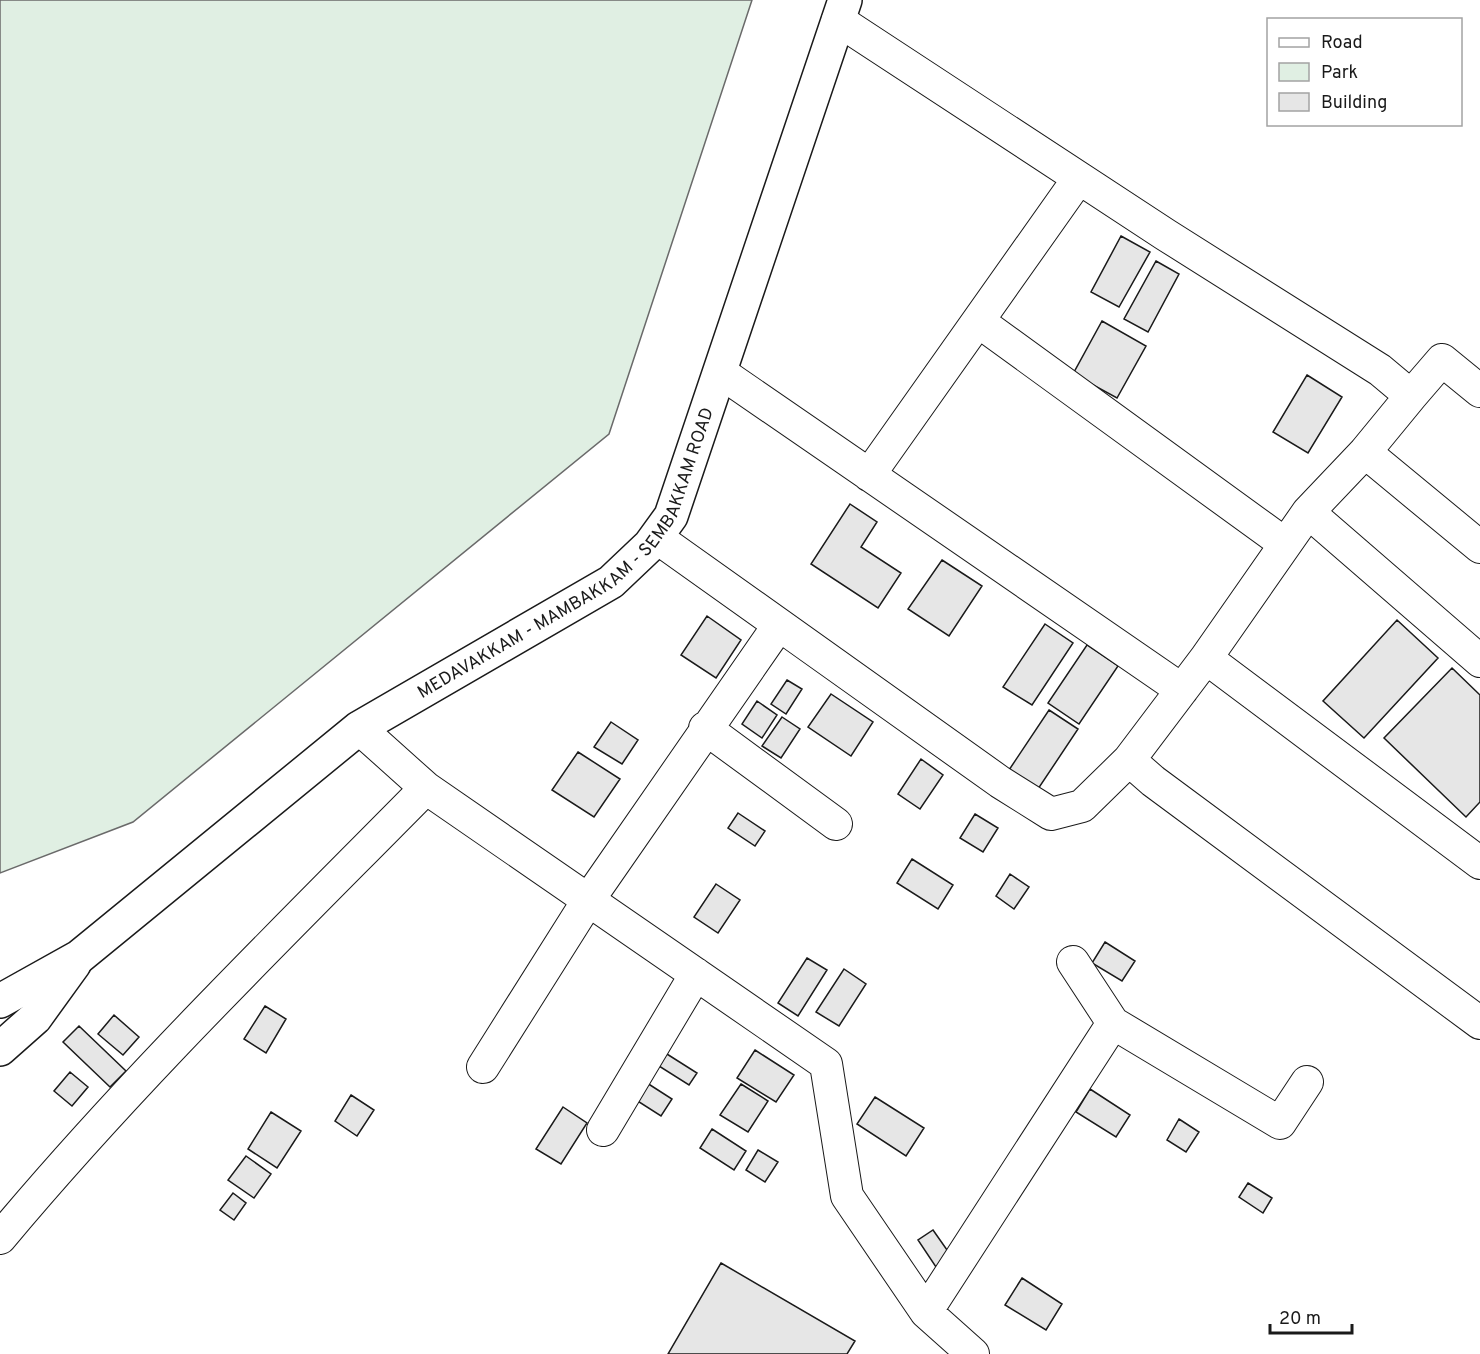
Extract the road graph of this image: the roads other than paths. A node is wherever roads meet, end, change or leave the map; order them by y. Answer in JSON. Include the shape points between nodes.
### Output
{"nodes":[{"id":1,"x":842,"y":10,"type":"edge"},
{"id":2,"x":1079,"y":178,"type":"junction"},
{"id":3,"x":978,"y":321,"type":"junction"},
{"id":4,"x":720,"y":372,"type":"junction"},
{"id":5,"x":1480,"y":390,"type":"edge"},
{"id":6,"x":1411,"y":396,"type":"junction"},
{"id":7,"x":1365,"y":452,"type":"junction"},
{"id":8,"x":869,"y":475,"type":"junction"},
{"id":9,"x":1308,"y":512,"type":"junction"},
{"id":10,"x":656,"y":537,"type":"junction"},
{"id":11,"x":1285,"y":544,"type":"junction"},
{"id":12,"x":1480,"y":547,"type":"edge"},
{"id":13,"x":779,"y":625,"type":"junction"},
{"id":14,"x":1206,"y":658,"type":"junction"},
{"id":15,"x":1480,"y":662,"type":"edge"},
{"id":16,"x":1182,"y":690,"type":"junction"},
{"id":17,"x":359,"y":728,"type":"junction"},
{"id":18,"x":705,"y":728,"type":"junction"},
{"id":19,"x":1129,"y":760,"type":"junction"},
{"id":20,"x":426,"y":788,"type":"junction"},
{"id":21,"x":836,"y":824,"type":"dead end"},
{"id":22,"x":1480,"y":863,"type":"edge"},
{"id":23,"x":589,"y":899,"type":"junction"},
{"id":24,"x":79,"y":957,"type":"junction"},
{"id":25,"x":1073,"y":962,"type":"dead end"},
{"id":26,"x":696,"y":974,"type":"junction"},
{"id":27,"x":0,"y":1000,"type":"edge"},
{"id":28,"x":1113,"y":1023,"type":"junction"},
{"id":29,"x":1480,"y":1023,"type":"edge"},
{"id":30,"x":0,"y":1049,"type":"edge"},
{"id":31,"x":483,"y":1067,"type":"dead end"},
{"id":32,"x":1306,"y":1082,"type":"dead end"},
{"id":33,"x":603,"y":1130,"type":"dead end"},
{"id":34,"x":0,"y":1238,"type":"edge"},
{"id":35,"x":926,"y":1312,"type":"junction"},
{"id":36,"x":973,"y":1354,"type":"edge"}],
"edges":[{"from":1,"to":2,"type":"street"},
{"from":1,"to":4,"type":"main road","name":"MEDAVAKKAM - MAMBAKKAM - SEMBAKKAM ROAD"},
{"from":2,"to":3,"type":"street"},
{"from":2,"to":6,"type":"street","via":[[1380,370]]},
{"from":3,"to":8,"type":"street"},
{"from":3,"to":11,"type":"street"},
{"from":4,"to":8,"type":"street"},
{"from":4,"to":10,"type":"main road","name":"MEDAVAKKAM - MAMBAKKAM - SEMBAKKAM ROAD","via":[[671,516]]},
{"from":5,"to":6,"type":"street","via":[[1442,360]]},
{"from":6,"to":7,"type":"street"},
{"from":7,"to":9,"type":"street"},
{"from":7,"to":12,"type":"street"},
{"from":8,"to":16,"type":"street"},
{"from":9,"to":11,"type":"street"},
{"from":9,"to":15,"type":"street"},
{"from":10,"to":13,"type":"street"},
{"from":10,"to":17,"type":"main road","name":"MEDAVAKKAM - MAMBAKKAM - SEMBAKKAM ROAD","via":[[611,582]]},
{"from":11,"to":14,"type":"street"},
{"from":13,"to":18,"type":"street"},
{"from":13,"to":19,"type":"street","via":[[1000,782],[1051,813],[1082,806]]},
{"from":14,"to":16,"type":"street"},
{"from":14,"to":22,"type":"street"},
{"from":16,"to":19,"type":"street"},
{"from":17,"to":20,"type":"street"},
{"from":17,"to":24,"type":"main road","name":"MEDAVAKKAM - MAMBAKKAM - SEMBAKKAM ROAD"},
{"from":18,"to":21,"type":"street"},
{"from":18,"to":23,"type":"street"},
{"from":19,"to":29,"type":"street"},
{"from":20,"to":23,"type":"street"},
{"from":20,"to":34,"type":"street","via":[[153,1066],[68,1157]]},
{"from":23,"to":26,"type":"street"},
{"from":23,"to":31,"type":"street"},
{"from":24,"to":27,"type":"main road","name":"MEDAVAKKAM - MAMBAKKAM - SEMBAKKAM ROAD"},
{"from":24,"to":30,"type":"main road","name":"MEDAVAKKAM - MAMBAKKAM - SEMBAKKAM ROAD","via":[[35,1018]]},
{"from":25,"to":28,"type":"street"},
{"from":26,"to":33,"type":"street"},
{"from":26,"to":35,"type":"street","via":[[826,1064],[847,1196]]},
{"from":28,"to":32,"type":"street","via":[[1280,1123]]},
{"from":28,"to":35,"type":"street"},
{"from":35,"to":36,"type":"street"}]}
